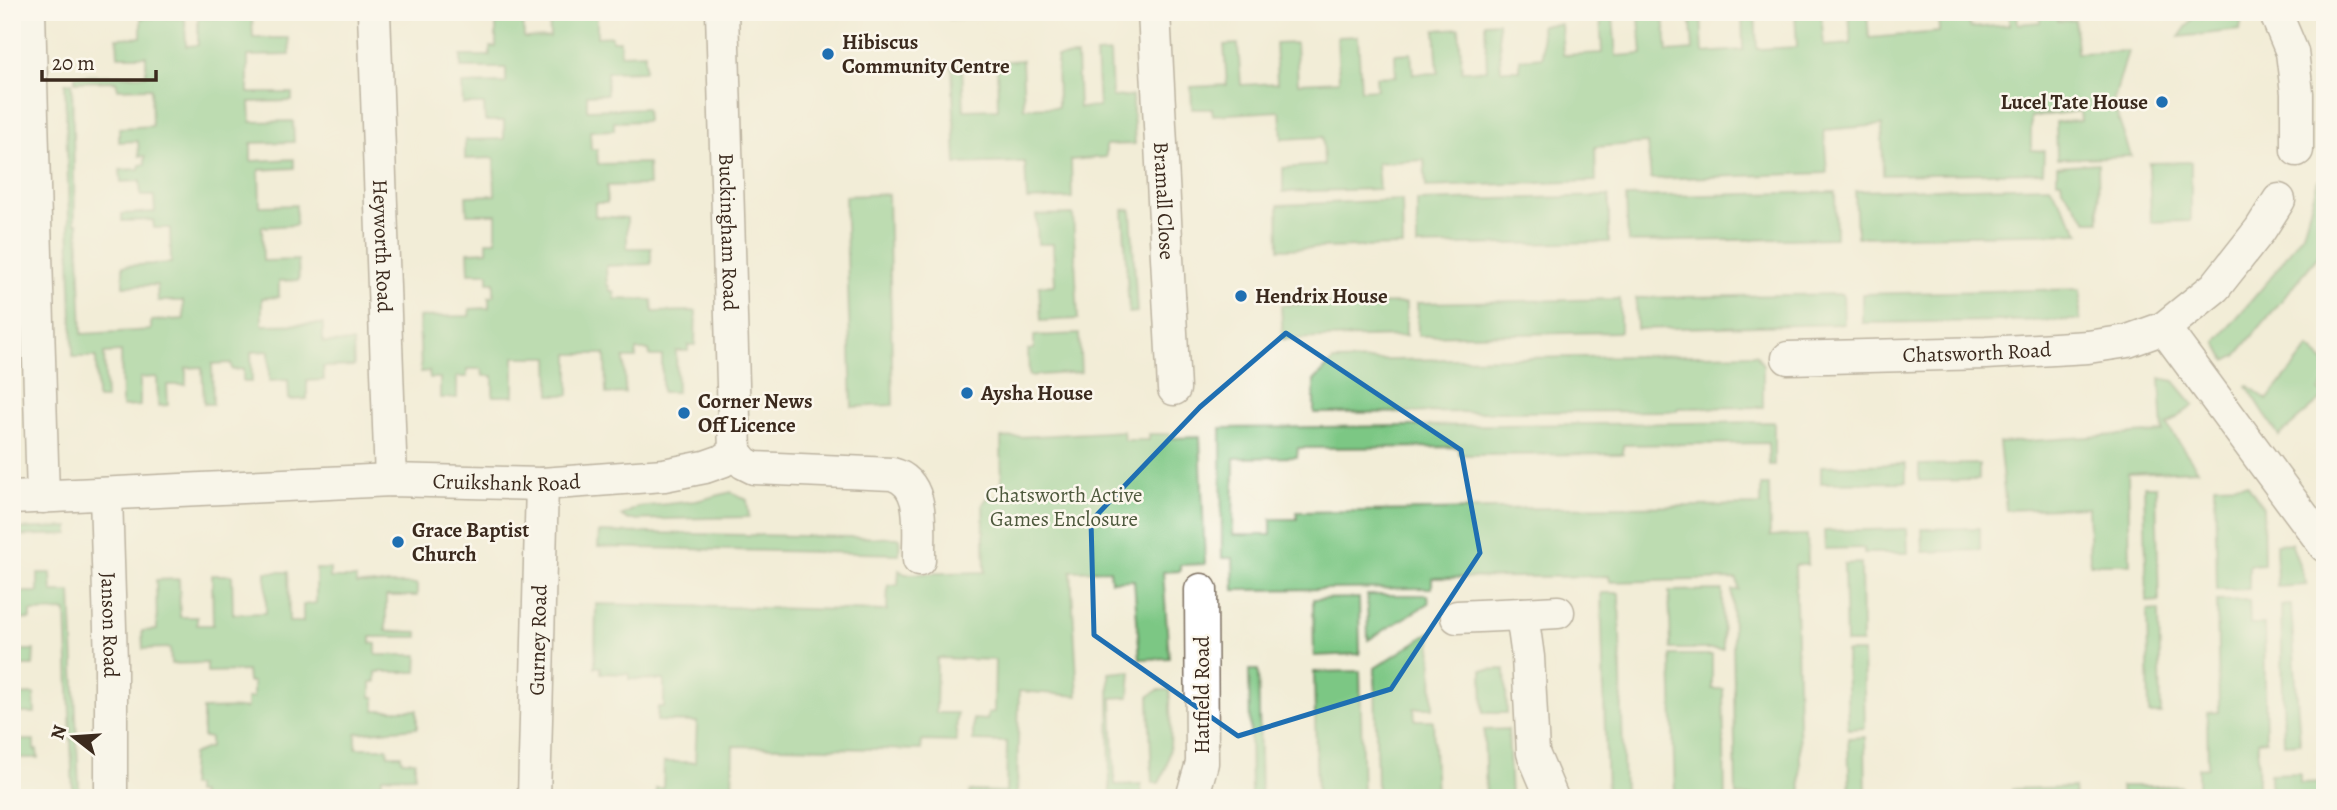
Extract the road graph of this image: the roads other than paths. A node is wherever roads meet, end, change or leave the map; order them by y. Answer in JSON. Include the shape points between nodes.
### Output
{"nodes":[{"id":1,"x":29,"y":12,"type":"edge"},
{"id":2,"x":374,"y":12,"type":"edge"},
{"id":3,"x":722,"y":12,"type":"edge"},
{"id":4,"x":1154,"y":12,"type":"edge"},
{"id":5,"x":2275,"y":12,"type":"edge"},
{"id":6,"x":2297,"y":150,"type":"dead end"},
{"id":7,"x":23,"y":161,"type":"edge"},
{"id":8,"x":2279,"y":200,"type":"dead end"},
{"id":9,"x":2164,"y":328,"type":"junction"},
{"id":10,"x":1788,"y":358,"type":"dead end"},
{"id":11,"x":1174,"y":389,"type":"dead end"},
{"id":12,"x":735,"y":452,"type":"junction"},
{"id":13,"x":391,"y":480,"type":"junction"},
{"id":14,"x":542,"y":484,"type":"junction"},
{"id":15,"x":106,"y":495,"type":"junction"},
{"id":16,"x":28,"y":498,"type":"edge"},
{"id":17,"x":2325,"y":546,"type":"edge"},
{"id":18,"x":919,"y":560,"type":"dead end"},
{"id":19,"x":1201,"y":590,"type":"dead end"},
{"id":20,"x":1558,"y":612,"type":"dead end"},
{"id":21,"x":1522,"y":614,"type":"junction"},
{"id":22,"x":1457,"y":617,"type":"dead end"},
{"id":23,"x":111,"y":798,"type":"edge"},
{"id":24,"x":534,"y":798,"type":"edge"},
{"id":25,"x":1192,"y":798,"type":"edge"},
{"id":26,"x":1552,"y":798,"type":"edge"}],
"edges":[{"from":1,"to":7,"type":"street"},
{"from":2,"to":13,"type":"street","name":"Heyworth Road"},
{"from":3,"to":12,"type":"street","name":"Buckingham Road"},
{"from":4,"to":11,"type":"street","name":"Bramall Close"},
{"from":5,"to":6,"type":"street","via":[[2292,52]]},
{"from":7,"to":16,"type":"street"},
{"from":8,"to":9,"type":"street","name":"Chatsworth Road","via":[[2215,287]]},
{"from":9,"to":10,"type":"street","name":"Chatsworth Road","via":[[2128,341],[2088,347]]},
{"from":9,"to":17,"type":"street"},
{"from":12,"to":14,"type":"street","name":"Cruikshank Road","via":[[705,467],[664,475]]},
{"from":12,"to":18,"type":"street","via":[[754,468],[901,476],[913,489],[919,509]]},
{"from":13,"to":14,"type":"street","name":"Cruikshank Road"},
{"from":13,"to":15,"type":"street","name":"Cruikshank Road"},
{"from":14,"to":24,"type":"street","name":"Gurney Road"},
{"from":15,"to":16,"type":"street","name":"Cruikshank Road"},
{"from":15,"to":23,"type":"street","name":"Janson Road"},
{"from":19,"to":25,"type":"street","name":"Hatfield Road","via":[[1202,763]]},
{"from":20,"to":21,"type":"street"},
{"from":21,"to":22,"type":"street"},
{"from":21,"to":26,"type":"street","via":[[1533,753]]}]}
